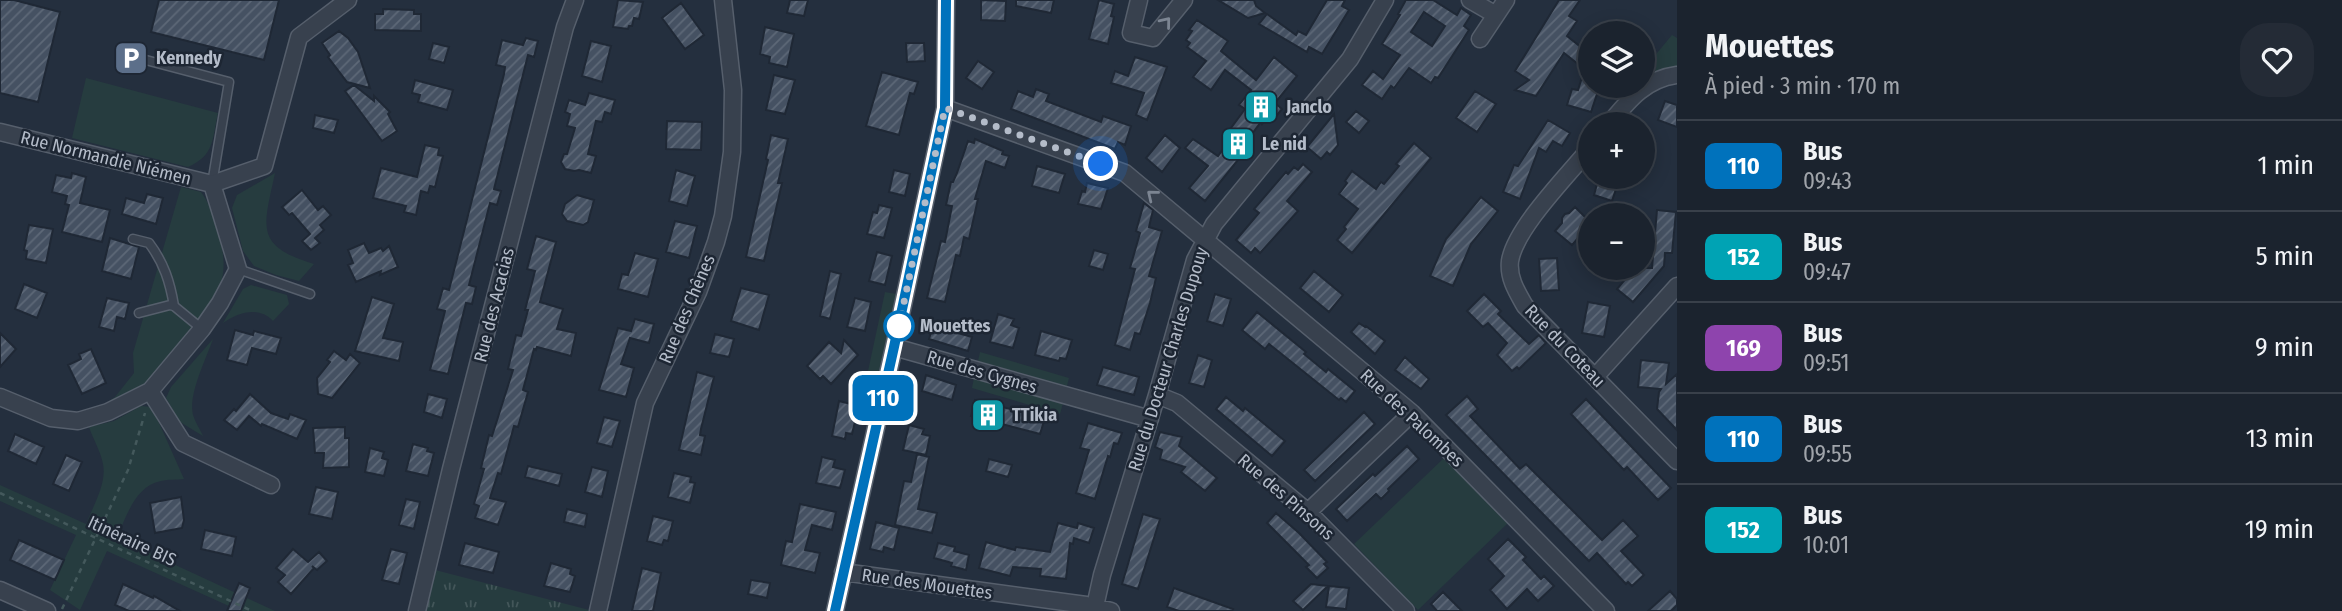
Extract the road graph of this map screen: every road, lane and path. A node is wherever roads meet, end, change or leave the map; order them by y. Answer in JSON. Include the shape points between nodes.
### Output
{"nodes":[{"id":1,"x":348,"y":0,"type":"edge"},
{"id":2,"x":575,"y":0,"type":"edge"},
{"id":3,"x":723,"y":0,"type":"edge"},
{"id":4,"x":946,"y":0,"type":"edge"},
{"id":5,"x":1139,"y":0,"type":"edge"},
{"id":6,"x":1184,"y":0,"type":"edge"},
{"id":7,"x":1385,"y":0,"type":"edge"},
{"id":8,"x":1470,"y":0,"type":"edge"},
{"id":9,"x":1506,"y":0,"type":"edge"},
{"id":10,"x":1496,"y":15,"type":"junction"},
{"id":11,"x":1480,"y":39,"type":"dead end"},
{"id":12,"x":123,"y":54,"type":"dead end"},
{"id":13,"x":1677,"y":75,"type":"edge"},
{"id":14,"x":945,"y":108,"type":"junction"},
{"id":15,"x":1620,"y":112,"type":"edge"},
{"id":16,"x":0,"y":132,"type":"edge"},
{"id":17,"x":1578,"y":163,"type":"edge"},
{"id":18,"x":212,"y":184,"type":"junction"},
{"id":19,"x":1205,"y":238,"type":"junction"},
{"id":20,"x":132,"y":239,"type":"dead end"},
{"id":21,"x":238,"y":269,"type":"junction"},
{"id":22,"x":1677,"y":286,"type":"edge"},
{"id":23,"x":310,"y":294,"type":"dead end"},
{"id":24,"x":174,"y":306,"type":"junction"},
{"id":25,"x":139,"y":313,"type":"dead end"},
{"id":26,"x":202,"y":329,"type":"junction"},
{"id":27,"x":894,"y":347,"type":"junction"},
{"id":28,"x":1595,"y":377,"type":"junction"},
{"id":29,"x":153,"y":395,"type":"junction"},
{"id":30,"x":1157,"y":395,"type":"junction"},
{"id":31,"x":0,"y":397,"type":"edge"},
{"id":32,"x":1412,"y":413,"type":"junction"},
{"id":33,"x":1150,"y":419,"type":"junction"},
{"id":34,"x":1677,"y":461,"type":"edge"},
{"id":35,"x":271,"y":485,"type":"dead end"},
{"id":36,"x":0,"y":494,"type":"edge"},
{"id":37,"x":1308,"y":512,"type":"junction"},
{"id":38,"x":96,"y":537,"type":"junction"},
{"id":39,"x":843,"y":572,"type":"junction"},
{"id":40,"x":0,"y":590,"type":"edge"},
{"id":41,"x":1094,"y":609,"type":"edge"},
{"id":42,"x":47,"y":611,"type":"edge"},
{"id":43,"x":61,"y":611,"type":"edge"},
{"id":44,"x":252,"y":611,"type":"edge"},
{"id":45,"x":417,"y":611,"type":"edge"},
{"id":46,"x":598,"y":611,"type":"edge"},
{"id":47,"x":835,"y":611,"type":"edge"},
{"id":48,"x":1111,"y":611,"type":"edge"},
{"id":49,"x":1406,"y":611,"type":"edge"},
{"id":50,"x":1606,"y":611,"type":"edge"}],
"edges":[{"from":1,"to":18,"type":"street","via":[[299,37],[264,166]]},
{"from":2,"to":45,"type":"street","name":"Rue des Acacias"},
{"from":3,"to":46,"type":"street","name":"Rue des Chênes","via":[[733,90],[732,152],[723,216],[698,292],[645,403]]},
{"from":4,"to":14,"type":"street"},
{"from":5,"to":6,"type":"street","one_way":true,"via":[[1130,33],[1153,38]]},
{"from":7,"to":19,"type":"street","name":"Rue du Docteur Charles Dupouy","via":[[1350,58]]},
{"from":8,"to":10,"type":"street"},
{"from":9,"to":10,"type":"street"},
{"from":10,"to":11,"type":"street"},
{"from":12,"to":18,"type":"lane","via":[[229,82]]},
{"from":13,"to":15,"type":"street","via":[[1645,85]]},
{"from":19,"to":14,"type":"street","name":"Rue des Palombes","one_way":true,"via":[[1125,173]]},
{"from":14,"to":27,"type":"street"},
{"from":16,"to":18,"type":"street","name":"Rue Normandie Niémen"},
{"from":17,"to":28,"type":"street","name":"Rue du Coteau","via":[[1520,233],[1510,262],[1513,285],[1525,306]]},
{"from":18,"to":21,"type":"street"},
{"from":19,"to":30,"type":"street","name":"Rue du Docteur Charles Dupouy"},
{"from":19,"to":32,"type":"street","name":"Rue des Palombes"},
{"from":20,"to":24,"type":"lane","via":[[149,243],[157,253]]},
{"from":21,"to":23,"type":"lane"},
{"from":21,"to":26,"type":"street"},
{"from":22,"to":28,"type":"street"},
{"from":24,"to":25,"type":"lane"},
{"from":24,"to":26,"type":"lane"},
{"from":26,"to":29,"type":"street"},
{"from":27,"to":33,"type":"street","name":"Rue des Cygnes"},
{"from":27,"to":39,"type":"street"},
{"from":28,"to":34,"type":"street","name":"Rue du Coteau"},
{"from":29,"to":31,"type":"street","via":[[78,421],[51,418]]},
{"from":29,"to":35,"type":"street","via":[[183,443]]},
{"from":29,"to":38,"type":"path","via":[[128,470]]},
{"from":30,"to":33,"type":"street","name":"Rue du Docteur Charles Dupouy"},
{"from":30,"to":37,"type":"street","name":"Rue des Pinsons","via":[[1177,403]]},
{"from":32,"to":37,"type":"street"},
{"from":32,"to":50,"type":"street","name":"Rue des Palombes"},
{"from":33,"to":41,"type":"street","name":"Rue du Docteur Charles Dupouy"},
{"from":36,"to":38,"type":"path","name":"Itinéraire BIS"},
{"from":37,"to":49,"type":"street","name":"Rue des Pinsons"},
{"from":38,"to":43,"type":"path"},
{"from":38,"to":44,"type":"path","name":"Itinéraire BIS"},
{"from":39,"to":41,"type":"street","name":"Rue des Mouettes"},
{"from":39,"to":47,"type":"street"},
{"from":40,"to":42,"type":"street"},
{"from":41,"to":48,"type":"street","name":"Rue des Mouettes"}]}
